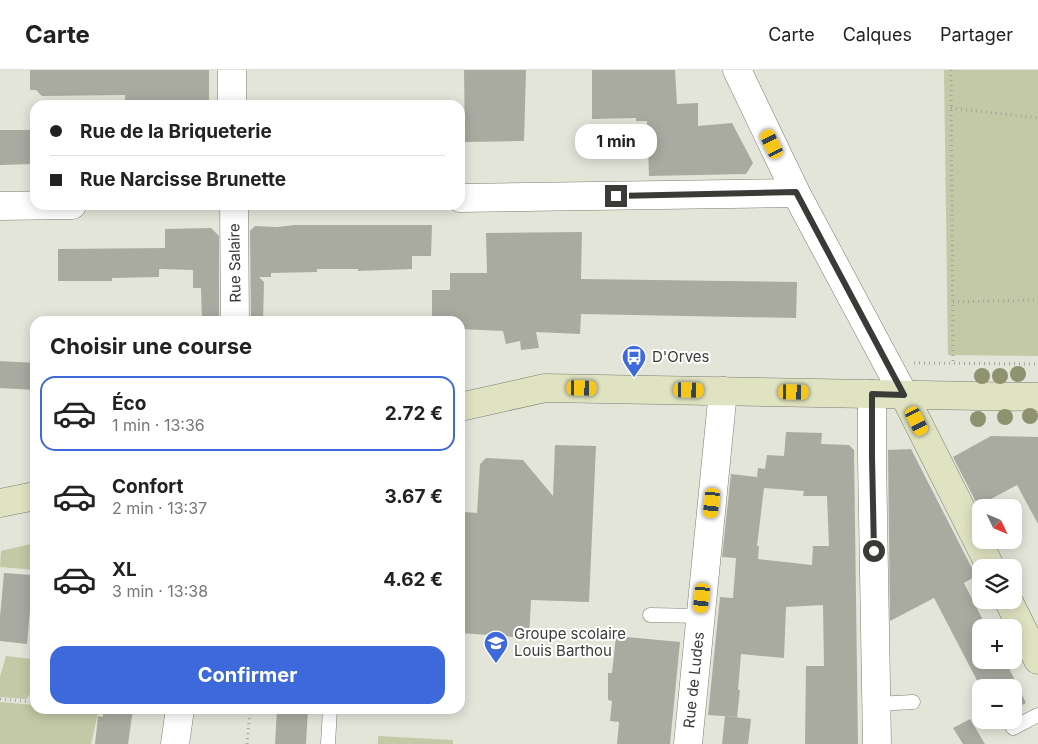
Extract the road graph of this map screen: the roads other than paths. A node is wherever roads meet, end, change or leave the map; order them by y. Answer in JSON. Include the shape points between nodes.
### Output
{"nodes":[{"id":1,"x":232,"y":70,"type":"edge"},
{"id":2,"x":741,"y":73,"type":"edge"},
{"id":3,"x":232,"y":100,"type":"edge"},
{"id":4,"x":796,"y":192,"type":"junction"},
{"id":5,"x":465,"y":198,"type":"edge"},
{"id":6,"x":0,"y":206,"type":"edge"},
{"id":7,"x":30,"y":206,"type":"edge"},
{"id":8,"x":234,"y":210,"type":"edge"},
{"id":9,"x":235,"y":316,"type":"edge"},
{"id":10,"x":723,"y":391,"type":"junction"},
{"id":11,"x":872,"y":394,"type":"junction"},
{"id":12,"x":904,"y":395,"type":"junction"},
{"id":13,"x":1038,"y":397,"type":"edge"},
{"id":14,"x":465,"y":406,"type":"edge"},
{"id":15,"x":30,"y":497,"type":"edge"},
{"id":16,"x":0,"y":502,"type":"edge"},
{"id":17,"x":986,"y":559,"type":"edge"},
{"id":18,"x":1012,"y":609,"type":"edge"},
{"id":19,"x":650,"y":615,"type":"dead end"},
{"id":20,"x":700,"y":616,"type":"junction"},
{"id":21,"x":1038,"y":660,"type":"edge"},
{"id":22,"x":913,"y":702,"type":"dead end"},
{"id":23,"x":876,"y":704,"type":"junction"},
{"id":24,"x":179,"y":714,"type":"edge"},
{"id":25,"x":330,"y":714,"type":"edge"},
{"id":26,"x":1038,"y":715,"type":"edge"},
{"id":27,"x":1022,"y":723,"type":"edge"},
{"id":28,"x":175,"y":744,"type":"edge"},
{"id":29,"x":328,"y":744,"type":"edge"},
{"id":30,"x":688,"y":744,"type":"edge"},
{"id":31,"x":877,"y":744,"type":"edge"}],
"edges":[{"from":1,"to":3,"type":"street"},
{"from":2,"to":4,"type":"street"},
{"from":4,"to":5,"type":"street"},
{"from":4,"to":12,"type":"street"},
{"from":6,"to":7,"type":"street"},
{"from":8,"to":9,"type":"street","name":"Rue Salaire"},
{"from":10,"to":11,"type":"street"},
{"from":10,"to":14,"type":"street","via":[[545,388]]},
{"from":10,"to":20,"type":"street","name":"Rue de Ludes"},
{"from":11,"to":12,"type":"street"},
{"from":11,"to":23,"type":"street"},
{"from":12,"to":13,"type":"street"},
{"from":12,"to":17,"type":"street"},
{"from":15,"to":16,"type":"street"},
{"from":18,"to":21,"type":"street"},
{"from":19,"to":20,"type":"lane","name":"Rue de Ludes"},
{"from":20,"to":30,"type":"street","name":"Rue de Ludes"},
{"from":22,"to":23,"type":"lane"},
{"from":23,"to":31,"type":"street"},
{"from":24,"to":28,"type":"street"},
{"from":25,"to":29,"type":"lane"},
{"from":26,"to":27,"type":"lane"}]}
